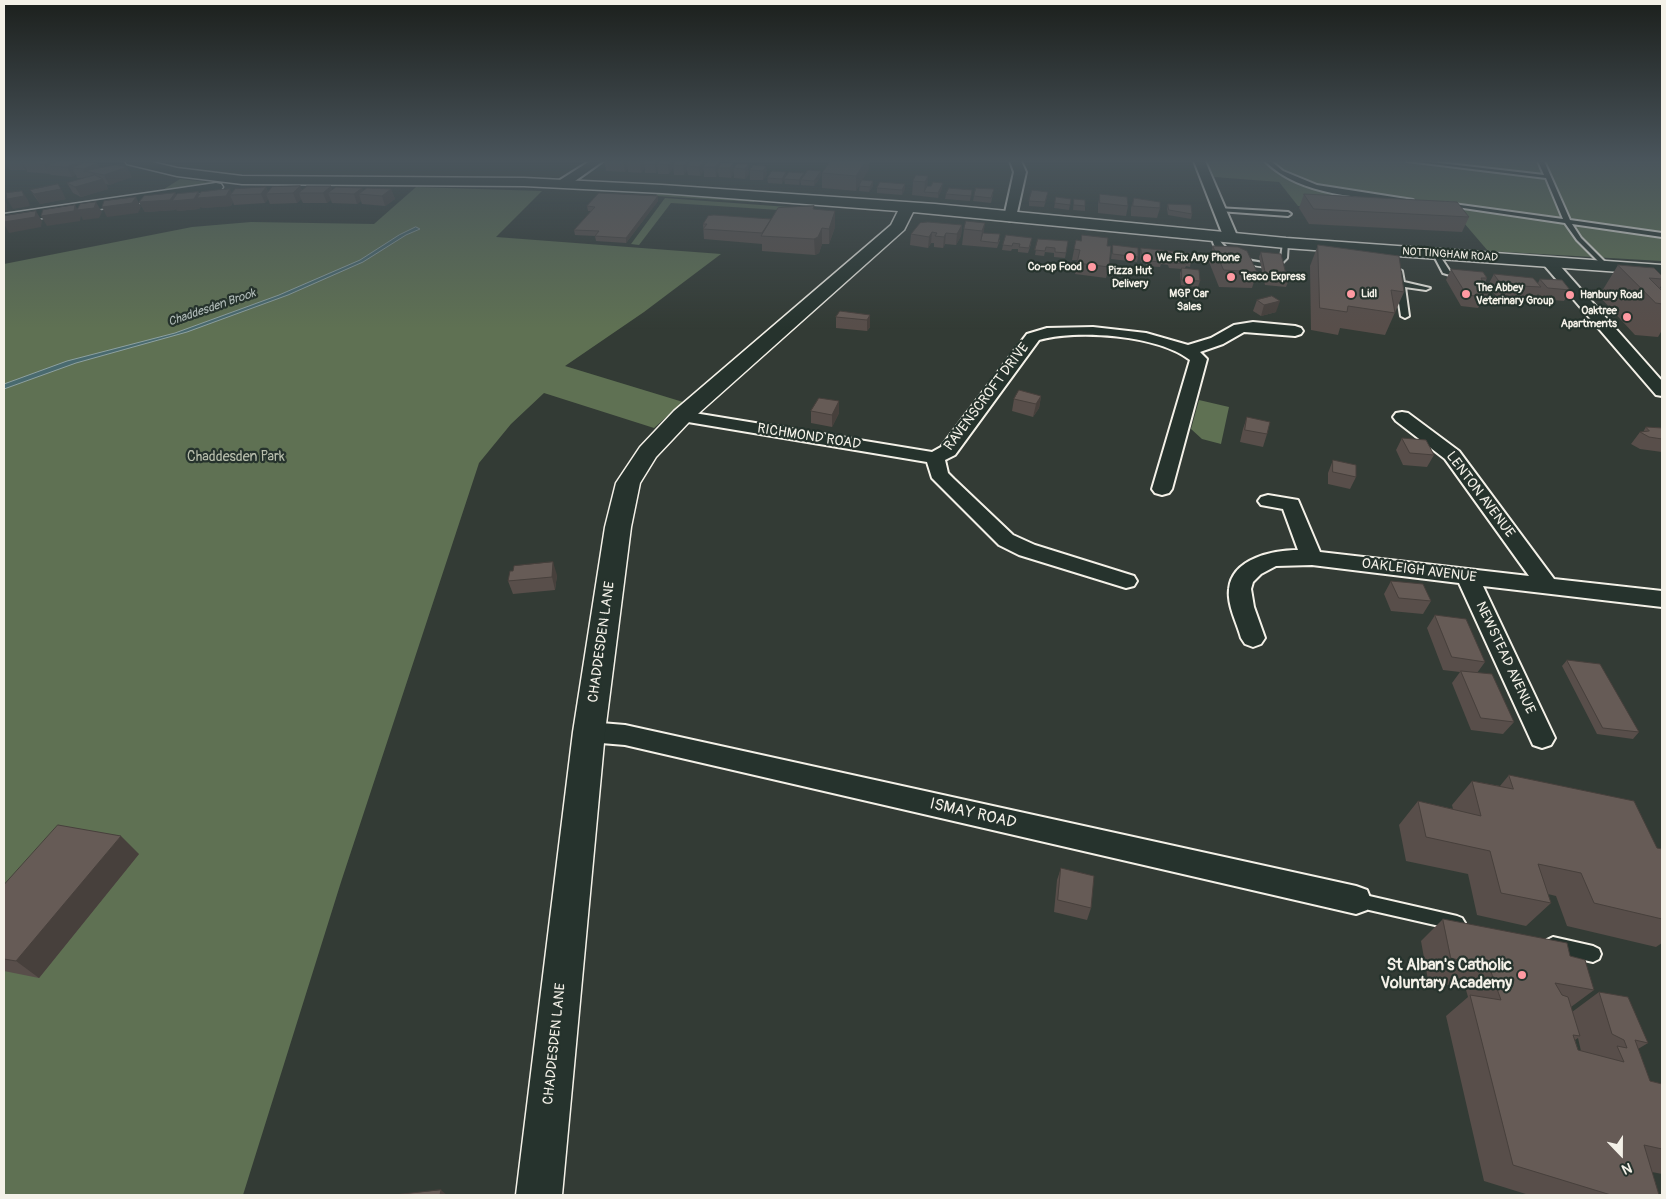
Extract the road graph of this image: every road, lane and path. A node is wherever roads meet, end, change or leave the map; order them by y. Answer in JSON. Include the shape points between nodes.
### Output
{"nodes":[{"id":1,"x":17,"y":217,"type":"edge"},
{"id":2,"x":903,"y":217,"type":"edge"},
{"id":3,"x":1010,"y":217,"type":"edge"},
{"id":4,"x":1222,"y":217,"type":"edge"},
{"id":5,"x":1530,"y":217,"type":"edge"},
{"id":6,"x":1566,"y":217,"type":"edge"},
{"id":7,"x":4,"y":219,"type":"edge"},
{"id":8,"x":1568,"y":222,"type":"junction"},
{"id":9,"x":1214,"y":236,"type":"junction"},
{"id":10,"x":1662,"y":236,"type":"edge"},
{"id":11,"x":1231,"y":238,"type":"junction"},
{"id":12,"x":1286,"y":243,"type":"junction"},
{"id":13,"x":1436,"y":254,"type":"junction"},
{"id":14,"x":1392,"y":257,"type":"junction"},
{"id":15,"x":1549,"y":262,"type":"junction"},
{"id":16,"x":1606,"y":266,"type":"junction"},
{"id":17,"x":1662,"y":270,"type":"edge"},
{"id":18,"x":1447,"y":272,"type":"dead end"},
{"id":19,"x":1401,"y":284,"type":"junction"},
{"id":20,"x":1426,"y":288,"type":"dead end"},
{"id":21,"x":1405,"y":316,"type":"edge"},
{"id":22,"x":1294,"y":331,"type":"dead end"},
{"id":23,"x":1189,"y":350,"type":"junction"},
{"id":24,"x":1662,"y":391,"type":"edge"},
{"id":25,"x":682,"y":416,"type":"junction"},
{"id":26,"x":1402,"y":417,"type":"dead end"},
{"id":27,"x":935,"y":458,"type":"junction"},
{"id":28,"x":1162,"y":489,"type":"dead end"},
{"id":29,"x":1268,"y":501,"type":"dead end"},
{"id":30,"x":1312,"y":558,"type":"junction"},
{"id":31,"x":1468,"y":578,"type":"junction"},
{"id":32,"x":1126,"y":581,"type":"dead end"},
{"id":33,"x":1546,"y":585,"type":"junction"},
{"id":34,"x":1662,"y":599,"type":"edge"},
{"id":35,"x":1253,"y":638,"type":"dead end"},
{"id":36,"x":589,"y":732,"type":"junction"},
{"id":37,"x":1542,"y":738,"type":"dead end"},
{"id":38,"x":1356,"y":900,"type":"joint"},
{"id":39,"x":1470,"y":926,"type":"edge"},
{"id":40,"x":1536,"y":941,"type":"edge"},
{"id":41,"x":1594,"y":954,"type":"dead end"},
{"id":42,"x":539,"y":1195,"type":"edge"}],
"edges":[{"from":1,"to":7,"type":"street"},
{"from":2,"to":25,"type":"street","name":"CHADDESDEN LANE","via":[[898,227]]},
{"from":3,"to":9,"type":"street","name":"NOTTINGHAM ROAD"},
{"from":4,"to":11,"type":"street"},
{"from":5,"to":8,"type":"lane"},
{"from":6,"to":8,"type":"lane"},
{"from":8,"to":10,"type":"lane"},
{"from":8,"to":16,"type":"lane","via":[[1578,239]]},
{"from":9,"to":11,"type":"street","name":"NOTTINGHAM ROAD"},
{"from":9,"to":12,"type":"lane","via":[[1219,247],[1246,263],[1277,266],[1284,258]]},
{"from":11,"to":12,"type":"street","name":"NOTTINGHAM ROAD"},
{"from":12,"to":14,"type":"street","name":"NOTTINGHAM ROAD"},
{"from":13,"to":14,"type":"street","name":"NOTTINGHAM ROAD"},
{"from":13,"to":15,"type":"street","name":"NOTTINGHAM ROAD"},
{"from":13,"to":18,"type":"lane"},
{"from":14,"to":19,"type":"lane"},
{"from":15,"to":16,"type":"street","name":"NOTTINGHAM ROAD"},
{"from":15,"to":24,"type":"street"},
{"from":16,"to":17,"type":"street","name":"NOTTINGHAM ROAD"},
{"from":19,"to":20,"type":"lane"},
{"from":19,"to":21,"type":"lane"},
{"from":22,"to":23,"type":"street","via":[[1240,328],[1217,341]]},
{"from":23,"to":27,"type":"street","name":"RAVENSCROFT DRIVE","via":[[1168,342],[1125,334],[1060,331],[1037,335],[1027,343],[948,452]]},
{"from":23,"to":28,"type":"street","via":[[1199,359]]},
{"from":25,"to":27,"type":"street","name":"RICHMOND ROAD"},
{"from":25,"to":36,"type":"street","name":"CHADDESDEN LANE","via":[[645,457],[625,494]]},
{"from":26,"to":33,"type":"street","name":"LENTON AVENUE","via":[[1452,455]]},
{"from":27,"to":32,"type":"street","name":"RAVENSCROFT DRIVE","via":[[939,474],[946,483],[1006,540],[1027,550]]},
{"from":29,"to":30,"type":"street","via":[[1291,504]]},
{"from":30,"to":31,"type":"street","name":"OAKLEIGH AVENUE"},
{"from":30,"to":35,"type":"street","name":"OAKLEIGH AVENUE","via":[[1287,557],[1265,562],[1244,578],[1240,591]]},
{"from":31,"to":33,"type":"street","name":"OAKLEIGH AVENUE"},
{"from":31,"to":37,"type":"street","name":"NEWSTEAD AVENUE"},
{"from":33,"to":34,"type":"street","name":"OAKLEIGH AVENUE"},
{"from":36,"to":38,"type":"street","name":"ISMAY ROAD","via":[[635,737]]},
{"from":36,"to":42,"type":"street","name":"CHADDESDEN LANE"},
{"from":38,"to":39,"type":"lane"},
{"from":40,"to":41,"type":"lane"}]}
